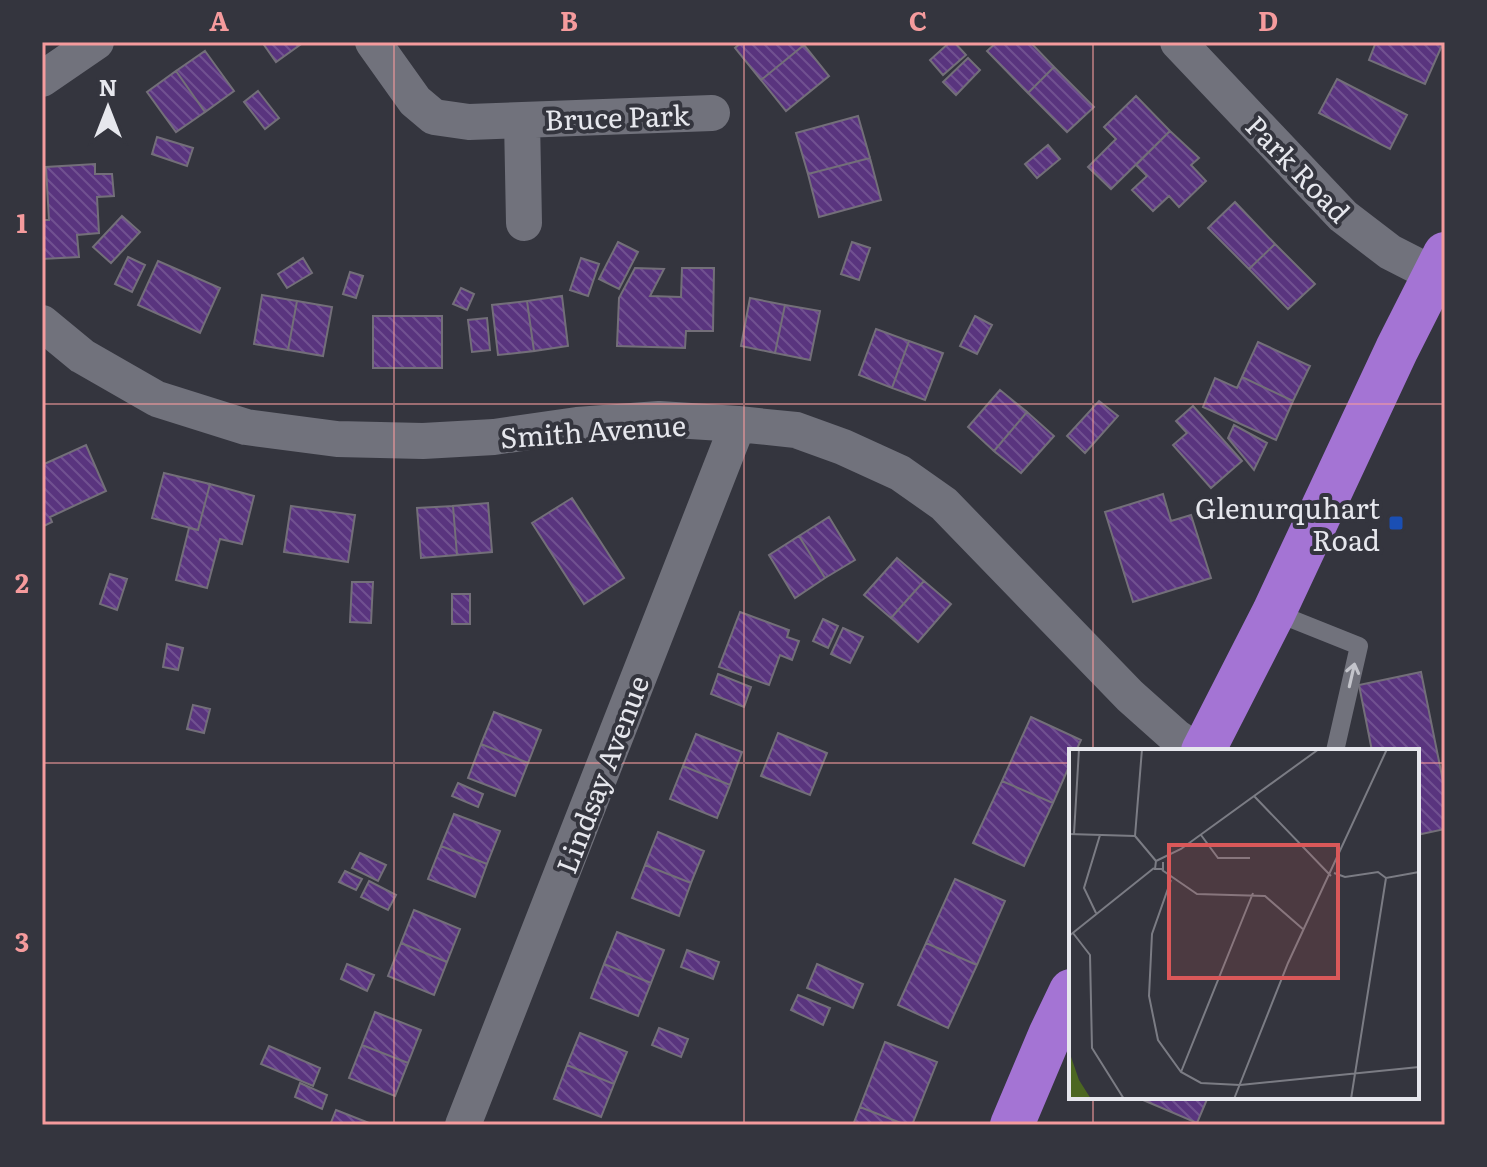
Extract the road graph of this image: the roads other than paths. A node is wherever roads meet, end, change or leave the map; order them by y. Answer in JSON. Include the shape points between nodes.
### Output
{"nodes":[{"id":1,"x":96,"y":42,"type":"edge"},
{"id":2,"x":373,"y":42,"type":"edge"},
{"id":3,"x":1178,"y":42,"type":"edge"},
{"id":4,"x":42,"y":79,"type":"edge"},
{"id":5,"x":712,"y":113,"type":"dead end"},
{"id":6,"x":522,"y":120,"type":"junction"},
{"id":7,"x":524,"y":223,"type":"dead end"},
{"id":8,"x":1440,"y":265,"type":"edge"},
{"id":9,"x":42,"y":323,"type":"edge"},
{"id":10,"x":738,"y":424,"type":"junction"},
{"id":11,"x":1274,"y":612,"type":"junction"},
{"id":12,"x":1197,"y":749,"type":"edge"},
{"id":13,"x":1201,"y":749,"type":"edge"},
{"id":14,"x":1335,"y":749,"type":"edge"},
{"id":15,"x":1069,"y":995,"type":"edge"},
{"id":16,"x":463,"y":1125,"type":"edge"},
{"id":17,"x":1012,"y":1125,"type":"edge"}],
"edges":[{"from":1,"to":4,"type":"street"},
{"from":2,"to":6,"type":"street","name":"Bruce Park","via":[[415,101],[434,117]]},
{"from":3,"to":8,"type":"street","name":"Park Road","via":[[1343,216],[1390,252]]},
{"from":5,"to":6,"type":"street","name":"Bruce Park"},
{"from":6,"to":7,"type":"street","name":"Bruce Park"},
{"from":8,"to":11,"type":"highway"},
{"from":9,"to":10,"type":"street","name":"Smith Avenue","via":[[82,356],[157,399],[246,427],[337,439],[423,441],[659,419]]},
{"from":10,"to":12,"type":"street","name":"Smith Avenue","via":[[796,430],[843,447],[900,473],[944,504],[1130,696]]},
{"from":10,"to":16,"type":"street","name":"Lindsay Avenue"},
{"from":11,"to":13,"type":"highway"},
{"from":14,"to":11,"type":"lane","one_way":true,"via":[[1359,646]]},
{"from":15,"to":17,"type":"highway"}]}
